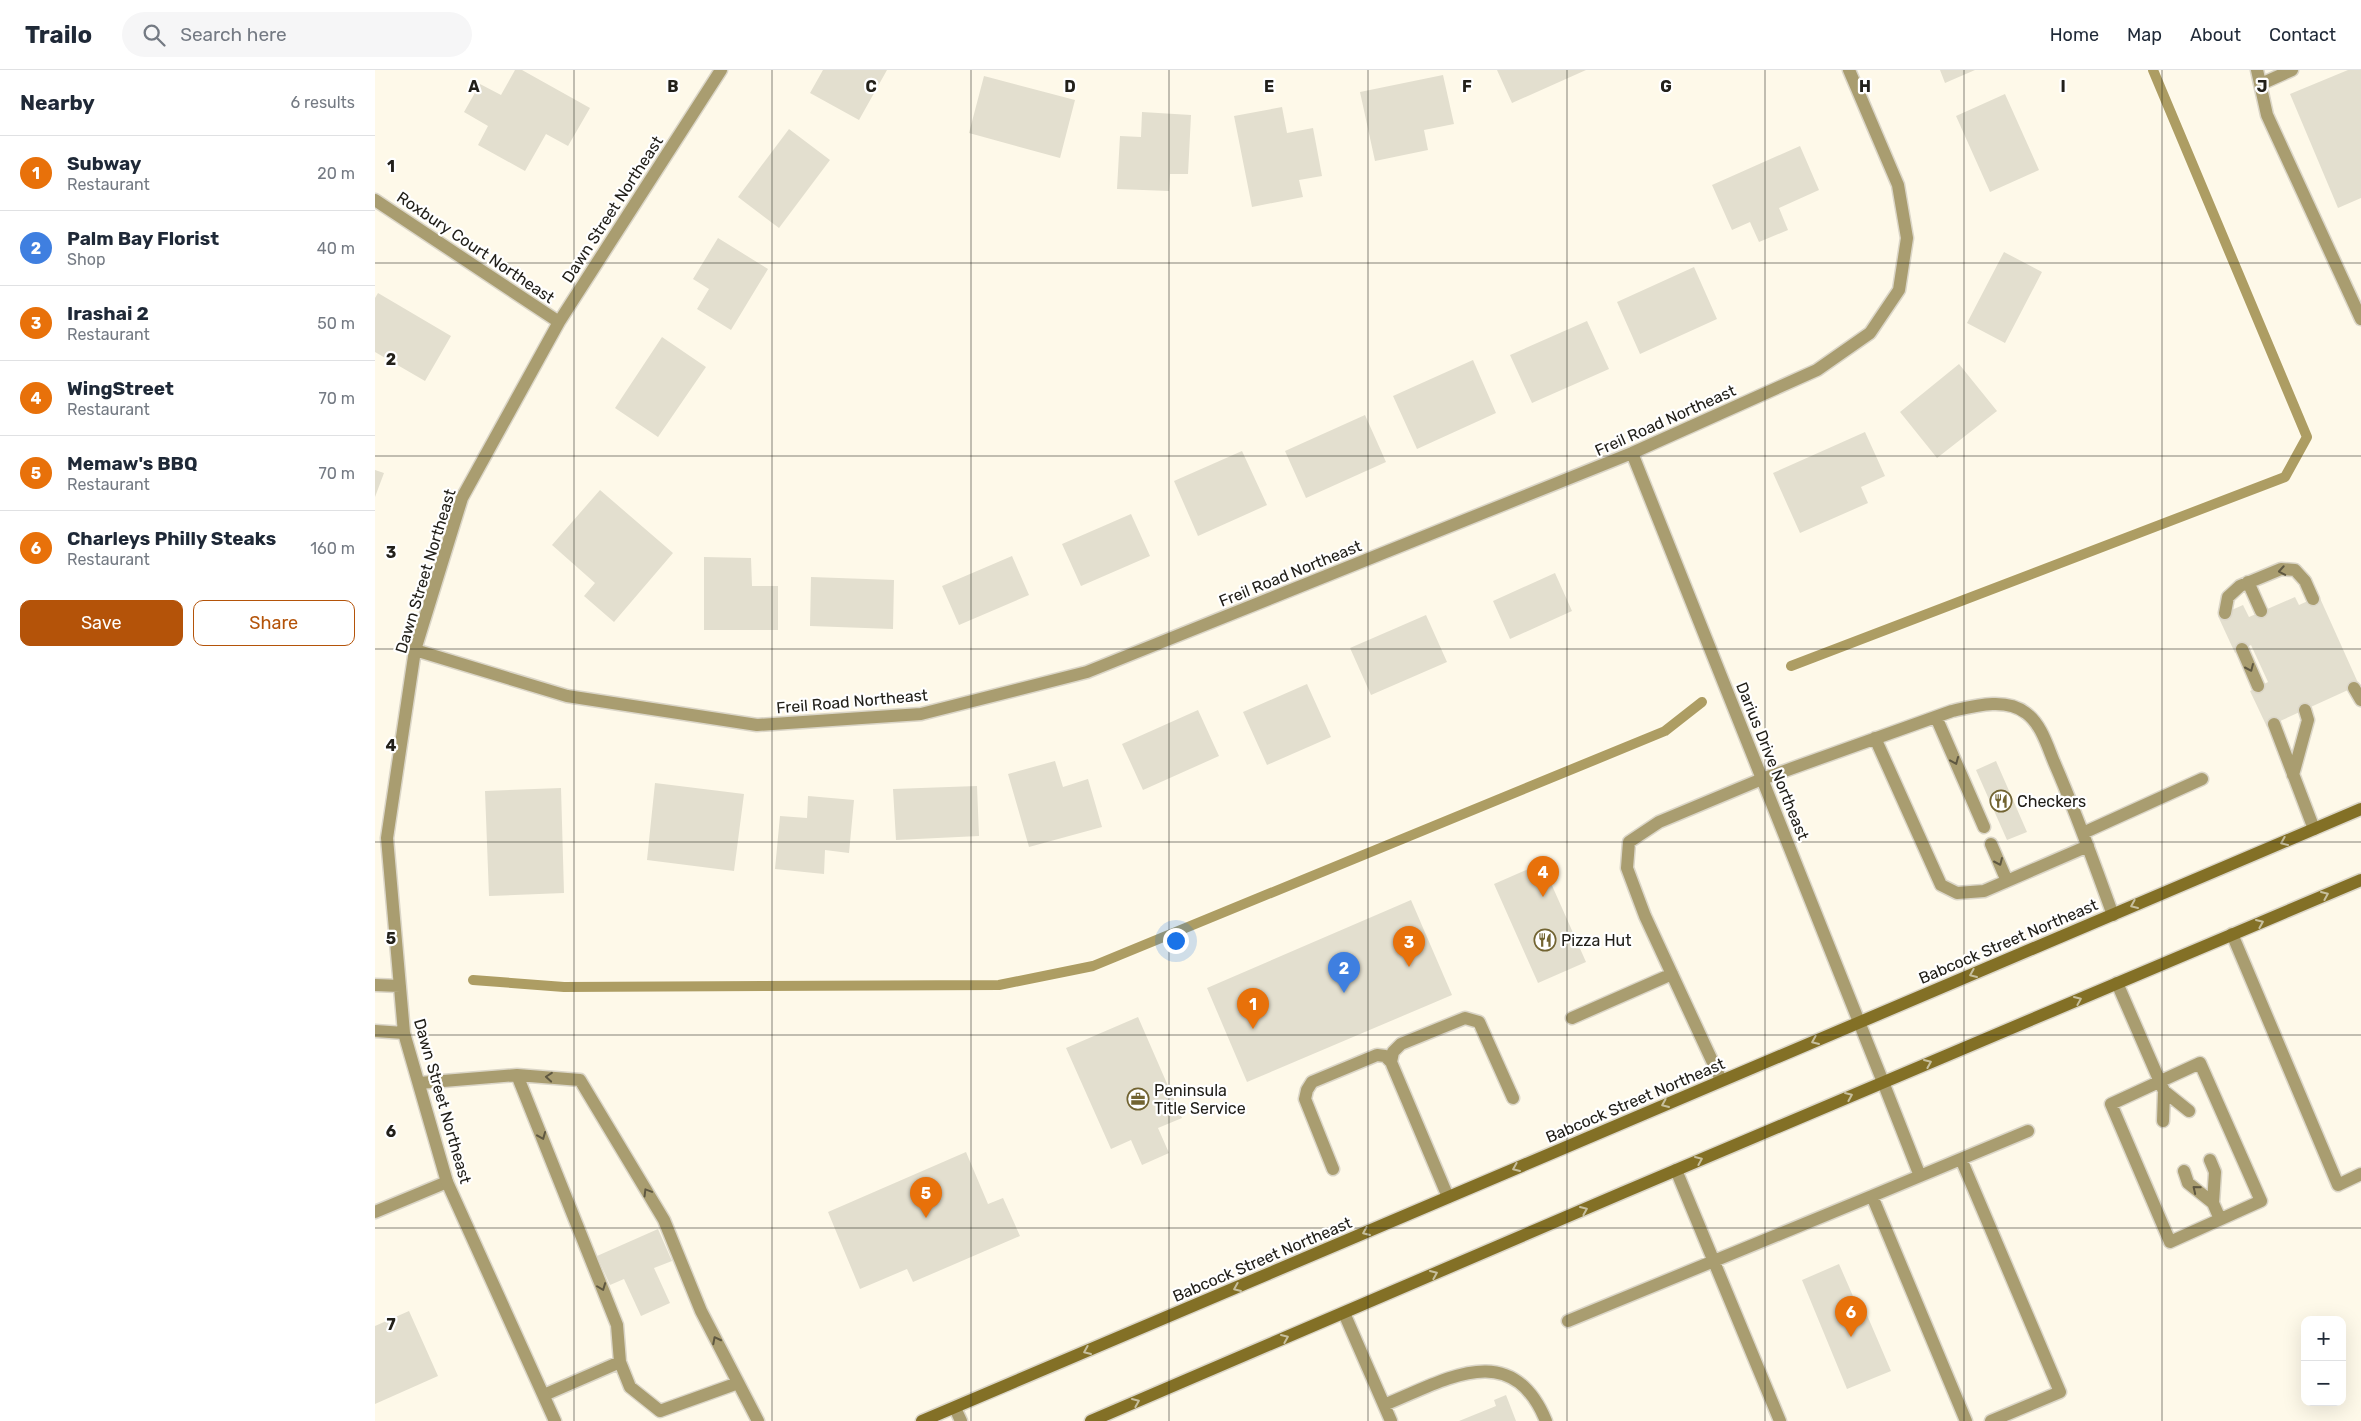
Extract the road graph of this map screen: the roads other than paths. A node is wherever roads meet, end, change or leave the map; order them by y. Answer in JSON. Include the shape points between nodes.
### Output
{"nodes":[{"id":1,"x":721,"y":70,"type":"edge"},
{"id":2,"x":1849,"y":70,"type":"edge"},
{"id":3,"x":2257,"y":70,"type":"edge"},
{"id":4,"x":2292,"y":70,"type":"edge"},
{"id":5,"x":2261,"y":84,"type":"junction"},
{"id":6,"x":375,"y":200,"type":"edge"},
{"id":7,"x":2361,"y":319,"type":"edge"},
{"id":8,"x":559,"y":322,"type":"junction"},
{"id":9,"x":1632,"y":453,"type":"junction"},
{"id":10,"x":2248,"y":582,"type":"junction"},
{"id":11,"x":2313,"y":599,"type":"dead end"},
{"id":12,"x":2261,"y":611,"type":"dead end"},
{"id":13,"x":2225,"y":613,"type":"dead end"},
{"id":14,"x":2242,"y":649,"type":"dead end"},
{"id":15,"x":415,"y":650,"type":"junction"},
{"id":16,"x":2258,"y":686,"type":"dead end"},
{"id":17,"x":2353,"y":688,"type":"dead end"},
{"id":18,"x":2361,"y":700,"type":"edge"},
{"id":19,"x":2305,"y":710,"type":"dead end"},
{"id":20,"x":1936,"y":717,"type":"junction"},
{"id":21,"x":2274,"y":724,"type":"dead end"},
{"id":22,"x":1875,"y":738,"type":"junction"},
{"id":23,"x":2293,"y":775,"type":"junction"},
{"id":24,"x":1762,"y":778,"type":"junction"},
{"id":25,"x":2202,"y":779,"type":"dead end"},
{"id":26,"x":2361,"y":810,"type":"edge"},
{"id":27,"x":1984,"y":827,"type":"dead end"},
{"id":28,"x":2313,"y":830,"type":"junction"},
{"id":29,"x":2083,"y":833,"type":"junction"},
{"id":30,"x":1991,"y":844,"type":"dead end"},
{"id":31,"x":2088,"y":846,"type":"junction"},
{"id":32,"x":2361,"y":880,"type":"edge"},
{"id":33,"x":2007,"y":881,"type":"junction"},
{"id":34,"x":2113,"y":915,"type":"junction"},
{"id":35,"x":2232,"y":934,"type":"junction"},
{"id":36,"x":1672,"y":974,"type":"junction"},
{"id":37,"x":2117,"y":983,"type":"junction"},
{"id":38,"x":375,"y":986,"type":"edge"},
{"id":39,"x":400,"y":986,"type":"junction"},
{"id":40,"x":1572,"y":1018,"type":"dead end"},
{"id":41,"x":1859,"y":1021,"type":"junction"},
{"id":42,"x":375,"y":1030,"type":"edge"},
{"id":43,"x":404,"y":1032,"type":"junction"},
{"id":44,"x":1391,"y":1062,"type":"junction"},
{"id":45,"x":517,"y":1075,"type":"junction"},
{"id":46,"x":1721,"y":1080,"type":"junction"},
{"id":47,"x":1883,"y":1082,"type":"junction"},
{"id":48,"x":419,"y":1083,"type":"junction"},
{"id":49,"x":2162,"y":1086,"type":"junction"},
{"id":50,"x":1513,"y":1098,"type":"dead end"},
{"id":51,"x":2189,"y":1112,"type":"dead end"},
{"id":52,"x":2163,"y":1121,"type":"dead end"},
{"id":53,"x":2028,"y":1131,"type":"dead end"},
{"id":54,"x":1961,"y":1159,"type":"junction"},
{"id":55,"x":2210,"y":1160,"type":"dead end"},
{"id":56,"x":1333,"y":1168,"type":"dead end"},
{"id":57,"x":1676,"y":1170,"type":"junction"},
{"id":58,"x":2184,"y":1171,"type":"dead end"},
{"id":59,"x":2361,"y":1174,"type":"edge"},
{"id":60,"x":1920,"y":1176,"type":"junction"},
{"id":61,"x":447,"y":1182,"type":"junction"},
{"id":62,"x":1872,"y":1196,"type":"junction"},
{"id":63,"x":1448,"y":1197,"type":"junction"},
{"id":64,"x":2213,"y":1203,"type":"junction"},
{"id":65,"x":375,"y":1212,"type":"edge"},
{"id":66,"x":2220,"y":1219,"type":"junction"},
{"id":67,"x":1714,"y":1262,"type":"junction"},
{"id":68,"x":1343,"y":1313,"type":"junction"},
{"id":69,"x":1568,"y":1321,"type":"dead end"},
{"id":70,"x":620,"y":1362,"type":"junction"},
{"id":71,"x":738,"y":1383,"type":"junction"},
{"id":72,"x":544,"y":1395,"type":"junction"},
{"id":73,"x":1384,"y":1405,"type":"junction"},
{"id":74,"x":955,"y":1408,"type":"junction"},
{"id":75,"x":1545,"y":1419,"type":"edge"},
{"id":76,"x":555,"y":1421,"type":"edge"},
{"id":77,"x":758,"y":1421,"type":"edge"},
{"id":78,"x":922,"y":1421,"type":"edge"},
{"id":79,"x":961,"y":1421,"type":"edge"},
{"id":80,"x":1091,"y":1421,"type":"edge"},
{"id":81,"x":1391,"y":1421,"type":"edge"},
{"id":82,"x":1780,"y":1421,"type":"edge"},
{"id":83,"x":1966,"y":1421,"type":"edge"},
{"id":84,"x":1991,"y":1421,"type":"edge"}],
"edges":[{"from":1,"to":8,"type":"street","name":"Dawn Street Northeast"},
{"from":2,"to":9,"type":"street","name":"Freil Road Northeast","via":[[1898,185],[1907,238],[1899,290],[1870,332],[1817,370]]},
{"from":3,"to":5,"type":"street"},
{"from":4,"to":5,"type":"street"},
{"from":5,"to":7,"type":"street","via":[[2267,115]]},
{"from":6,"to":8,"type":"street","name":"Roxbury Court Northeast"},
{"from":8,"to":15,"type":"street","name":"Dawn Street Northeast","via":[[462,498]]},
{"from":9,"to":15,"type":"street","name":"Freil Road Northeast","via":[[1087,672],[921,714],[757,724],[567,696]]},
{"from":9,"to":24,"type":"street","name":"Darius Drive Northeast"},
{"from":11,"to":10,"type":"street","one_way":true,"via":[[2305,581],[2295,570],[2281,569]]},
{"from":10,"to":12,"type":"street"},
{"from":10,"to":13,"type":"street","via":[[2228,597]]},
{"from":14,"to":16,"type":"street","one_way":true},
{"from":15,"to":39,"type":"street","name":"Dawn Street Northeast","via":[[387,838]]},
{"from":17,"to":18,"type":"street"},
{"from":19,"to":23,"type":"street","via":[[2308,720]]},
{"from":20,"to":22,"type":"street"},
{"from":20,"to":27,"type":"street","one_way":true},
{"from":20,"to":29,"type":"street","via":[[1984,704],[2007,705],[2025,712],[2039,729]]},
{"from":21,"to":23,"type":"street"},
{"from":22,"to":24,"type":"street"},
{"from":22,"to":33,"type":"street","via":[[1941,885],[1957,893],[1984,891]]},
{"from":23,"to":28,"type":"street"},
{"from":24,"to":36,"type":"street","via":[[1659,822],[1629,842],[1627,868]]},
{"from":24,"to":41,"type":"street","name":"Darius Drive Northeast"},
{"from":25,"to":29,"type":"street"},
{"from":26,"to":28,"type":"main road","name":"Babcock Street Northeast"},
{"from":28,"to":34,"type":"main road","name":"Babcock Street Northeast","one_way":true},
{"from":29,"to":31,"type":"street"},
{"from":30,"to":33,"type":"street","one_way":true},
{"from":31,"to":33,"type":"street"},
{"from":31,"to":34,"type":"street"},
{"from":35,"to":32,"type":"main road","one_way":true},
{"from":34,"to":41,"type":"main road","name":"Babcock Street Northeast","one_way":true},
{"from":35,"to":37,"type":"main road"},
{"from":35,"to":59,"type":"street","via":[[2338,1184]]},
{"from":36,"to":40,"type":"street"},
{"from":36,"to":46,"type":"street"},
{"from":47,"to":37,"type":"main road","one_way":true},
{"from":37,"to":49,"type":"street"},
{"from":38,"to":39,"type":"street"},
{"from":39,"to":43,"type":"street","name":"Dawn Street Northeast"},
{"from":41,"to":46,"type":"main road","name":"Babcock Street Northeast","one_way":true},
{"from":41,"to":47,"type":"street","name":"Darius Drive Northeast"},
{"from":42,"to":43,"type":"street"},
{"from":43,"to":48,"type":"street","name":"Dawn Street Northeast"},
{"from":44,"to":50,"type":"street","via":[[1393,1052],[1401,1044],[1465,1018],[1473,1018],[1479,1022]]},
{"from":44,"to":56,"type":"street","via":[[1385,1056],[1377,1055],[1312,1082],[1307,1090],[1305,1099]]},
{"from":44,"to":63,"type":"street"},
{"from":45,"to":48,"type":"street"},
{"from":45,"to":70,"type":"street","one_way":true,"via":[[617,1325]]},
{"from":71,"to":45,"type":"street","one_way":true,"via":[[701,1311],[664,1220],[580,1080]]},
{"from":46,"to":63,"type":"main road","name":"Babcock Street Northeast","one_way":true},
{"from":57,"to":47,"type":"main road","one_way":true},
{"from":47,"to":60,"type":"street","name":"Darius Drive Northeast"},
{"from":48,"to":61,"type":"street","name":"Dawn Street Northeast"},
{"from":49,"to":51,"type":"street"},
{"from":49,"to":52,"type":"street"},
{"from":49,"to":66,"type":"street","via":[[2200,1063],[2261,1201]]},
{"from":49,"to":66,"type":"street","via":[[2111,1104],[2170,1242]]},
{"from":53,"to":54,"type":"street"},
{"from":54,"to":60,"type":"street"},
{"from":54,"to":84,"type":"street","via":[[2060,1392]]},
{"from":55,"to":64,"type":"street","via":[[2215,1172]]},
{"from":57,"to":67,"type":"street"},
{"from":68,"to":57,"type":"main road","one_way":true},
{"from":64,"to":58,"type":"street","one_way":true,"via":[[2189,1183]]},
{"from":60,"to":62,"type":"street"},
{"from":61,"to":65,"type":"street"},
{"from":61,"to":72,"type":"street","name":"Dawn Street Northeast"},
{"from":62,"to":67,"type":"street"},
{"from":62,"to":83,"type":"street"},
{"from":63,"to":74,"type":"main road","name":"Babcock Street Northeast","one_way":true},
{"from":64,"to":66,"type":"street"},
{"from":67,"to":69,"type":"street"},
{"from":67,"to":82,"type":"street"},
{"from":68,"to":73,"type":"street"},
{"from":80,"to":68,"type":"main road","one_way":true},
{"from":70,"to":71,"type":"street","via":[[630,1387],[660,1411]]},
{"from":70,"to":72,"type":"street"},
{"from":71,"to":77,"type":"street"},
{"from":72,"to":76,"type":"street","name":"Dawn Street Northeast"},
{"from":73,"to":75,"type":"street","via":[[1457,1376],[1481,1370],[1504,1373],[1516,1380],[1529,1392]]},
{"from":73,"to":81,"type":"street"},
{"from":74,"to":78,"type":"main road","name":"Babcock Street Northeast"},
{"from":74,"to":79,"type":"street"}]}
